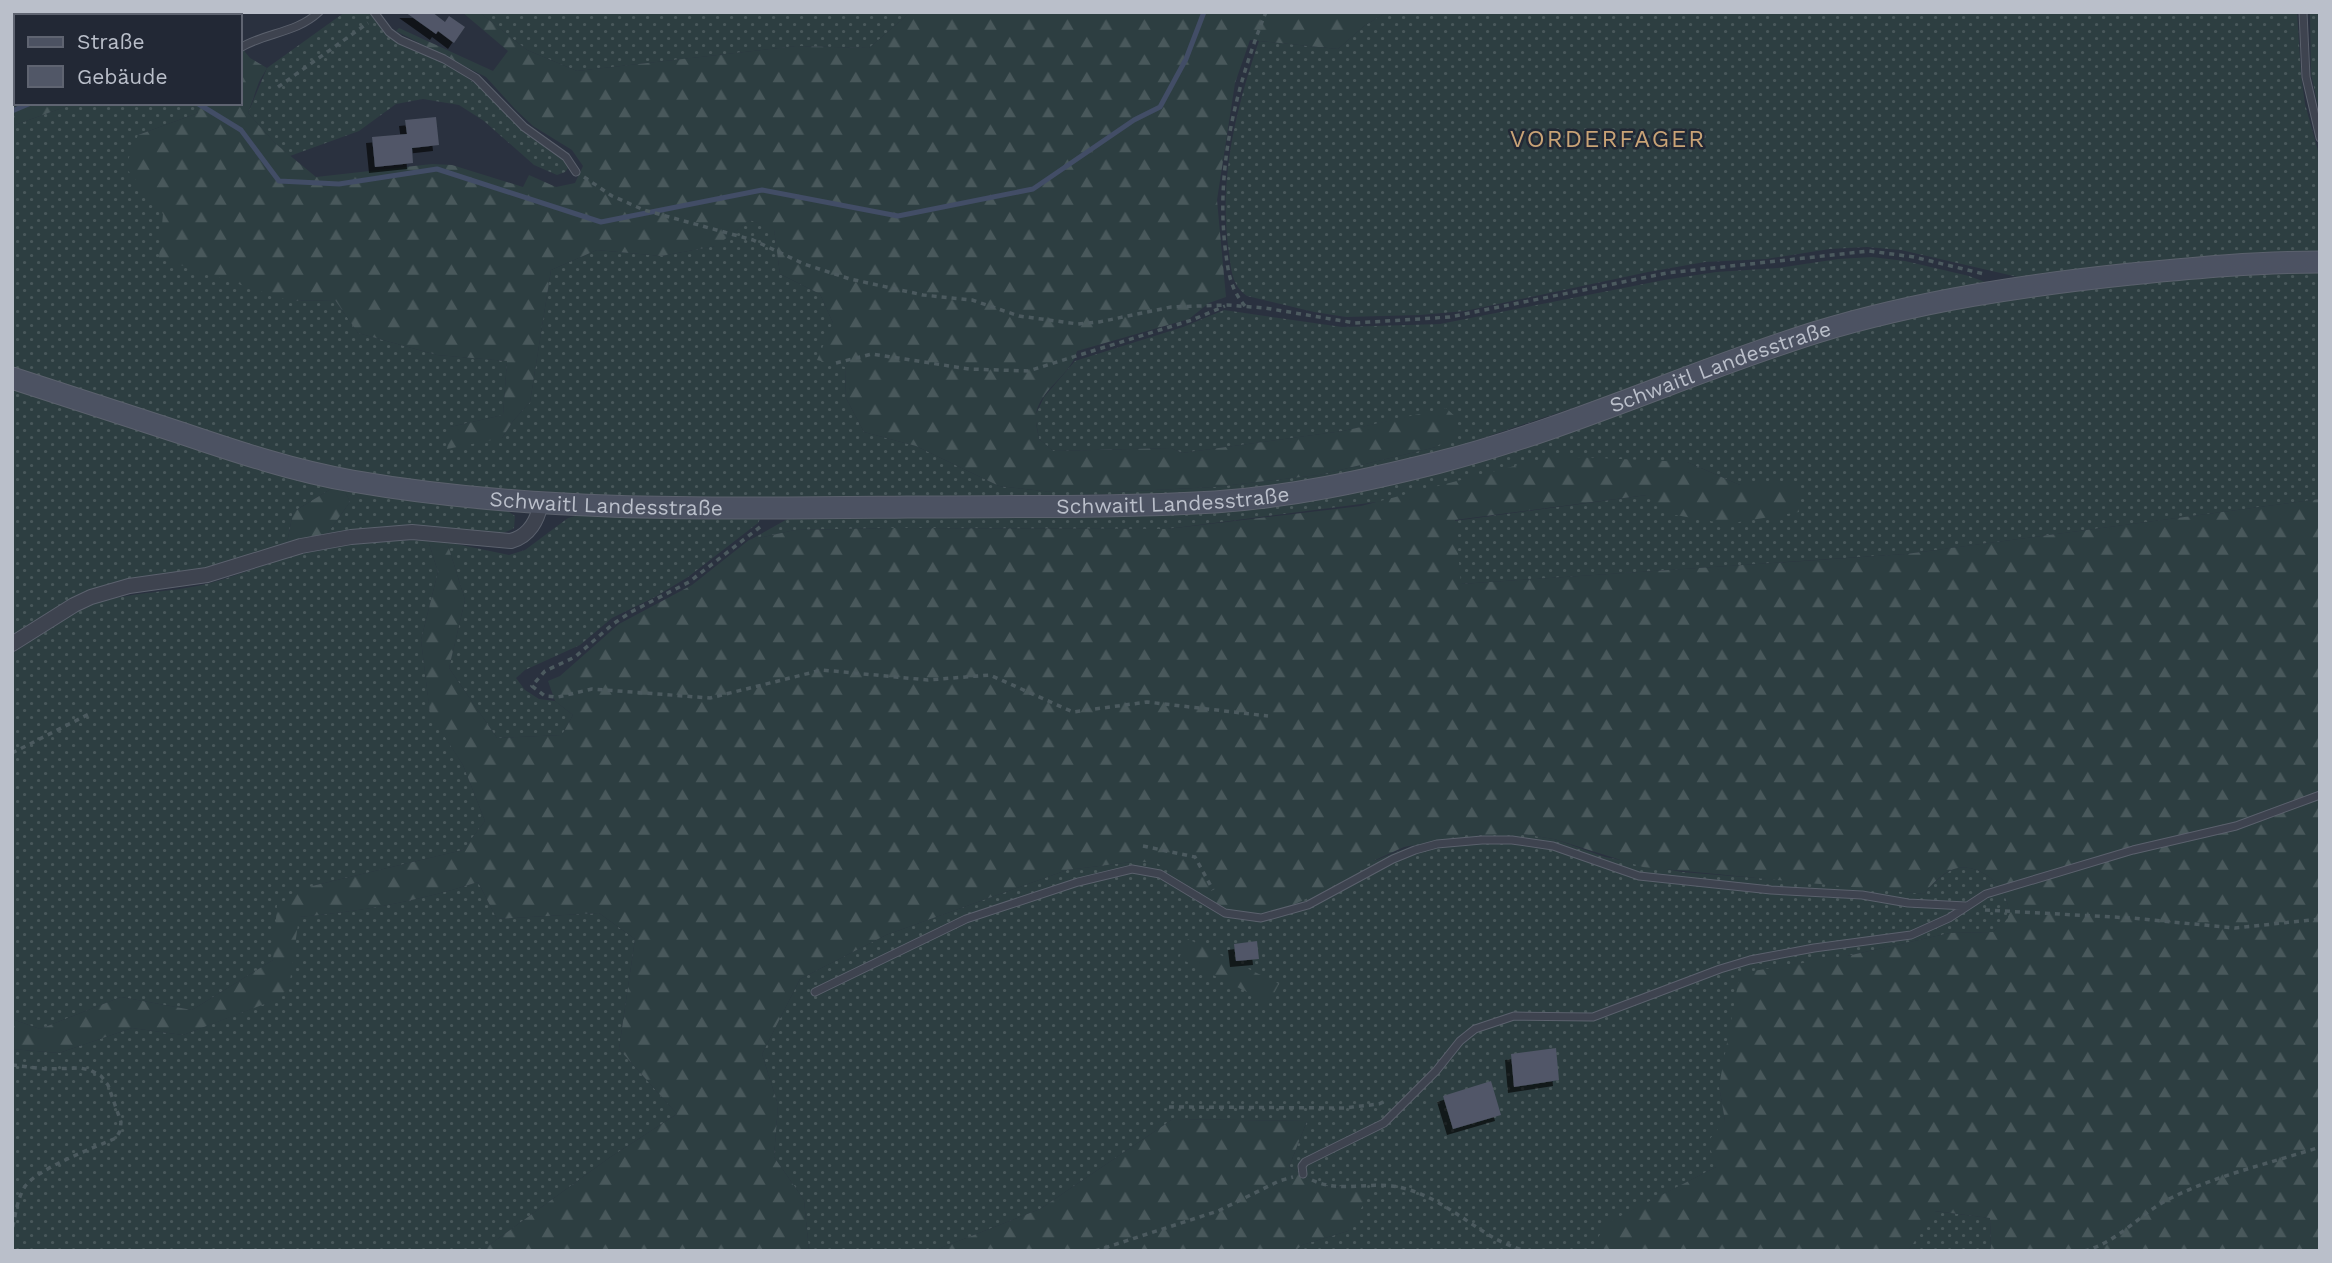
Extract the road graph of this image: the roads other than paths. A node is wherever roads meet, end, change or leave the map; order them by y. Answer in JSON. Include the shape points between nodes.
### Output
{"nodes":[{"id":1,"x":319,"y":12,"type":"edge"},
{"id":2,"x":2303,"y":12,"type":"edge"},
{"id":3,"x":375,"y":14,"type":"edge"},
{"id":4,"x":242,"y":47,"type":"edge"},
{"id":5,"x":2320,"y":138,"type":"edge"},
{"id":6,"x":576,"y":172,"type":"road end"},
{"id":7,"x":2320,"y":262,"type":"edge"},
{"id":8,"x":12,"y":377,"type":"edge"},
{"id":9,"x":541,"y":502,"type":"junction"},
{"id":10,"x":12,"y":644,"type":"edge"},
{"id":11,"x":2320,"y":795,"type":"edge"},
{"id":12,"x":1966,"y":905,"type":"junction"},
{"id":13,"x":816,"y":992,"type":"dead end"},
{"id":14,"x":1303,"y":1174,"type":"road end"}],
"edges":[{"from":1,"to":4,"type":"lane","via":[[293,30]]},
{"from":2,"to":5,"type":"lane","via":[[2306,77]]},
{"from":3,"to":6,"type":"lane","via":[[400,40],[476,79],[524,127],[559,150]]},
{"from":7,"to":9,"type":"street","name":"Schwaitl Landesstraße","via":[[2189,268],[2003,290],[1892,312],[1818,332],[1531,435],[1445,461],[1309,491],[1217,502],[773,509]]},
{"from":8,"to":9,"type":"street","name":"Schwaitl Landesstraße","via":[[249,456],[346,480]]},
{"from":9,"to":10,"type":"street","via":[[530,529],[517,540],[412,532],[300,546],[207,575],[129,586],[91,597]]},
{"from":11,"to":12,"type":"lane","via":[[2236,826],[1999,889]]},
{"from":12,"to":13,"type":"lane","via":[[1639,876],[1553,846],[1482,840],[1415,850],[1308,905],[1261,918],[1226,913],[1160,874],[1132,869],[966,919]]},
{"from":12,"to":14,"type":"lane","via":[[1921,932],[1750,960],[1593,1017],[1514,1016],[1475,1029],[1390,1118],[1305,1162]]}]}
